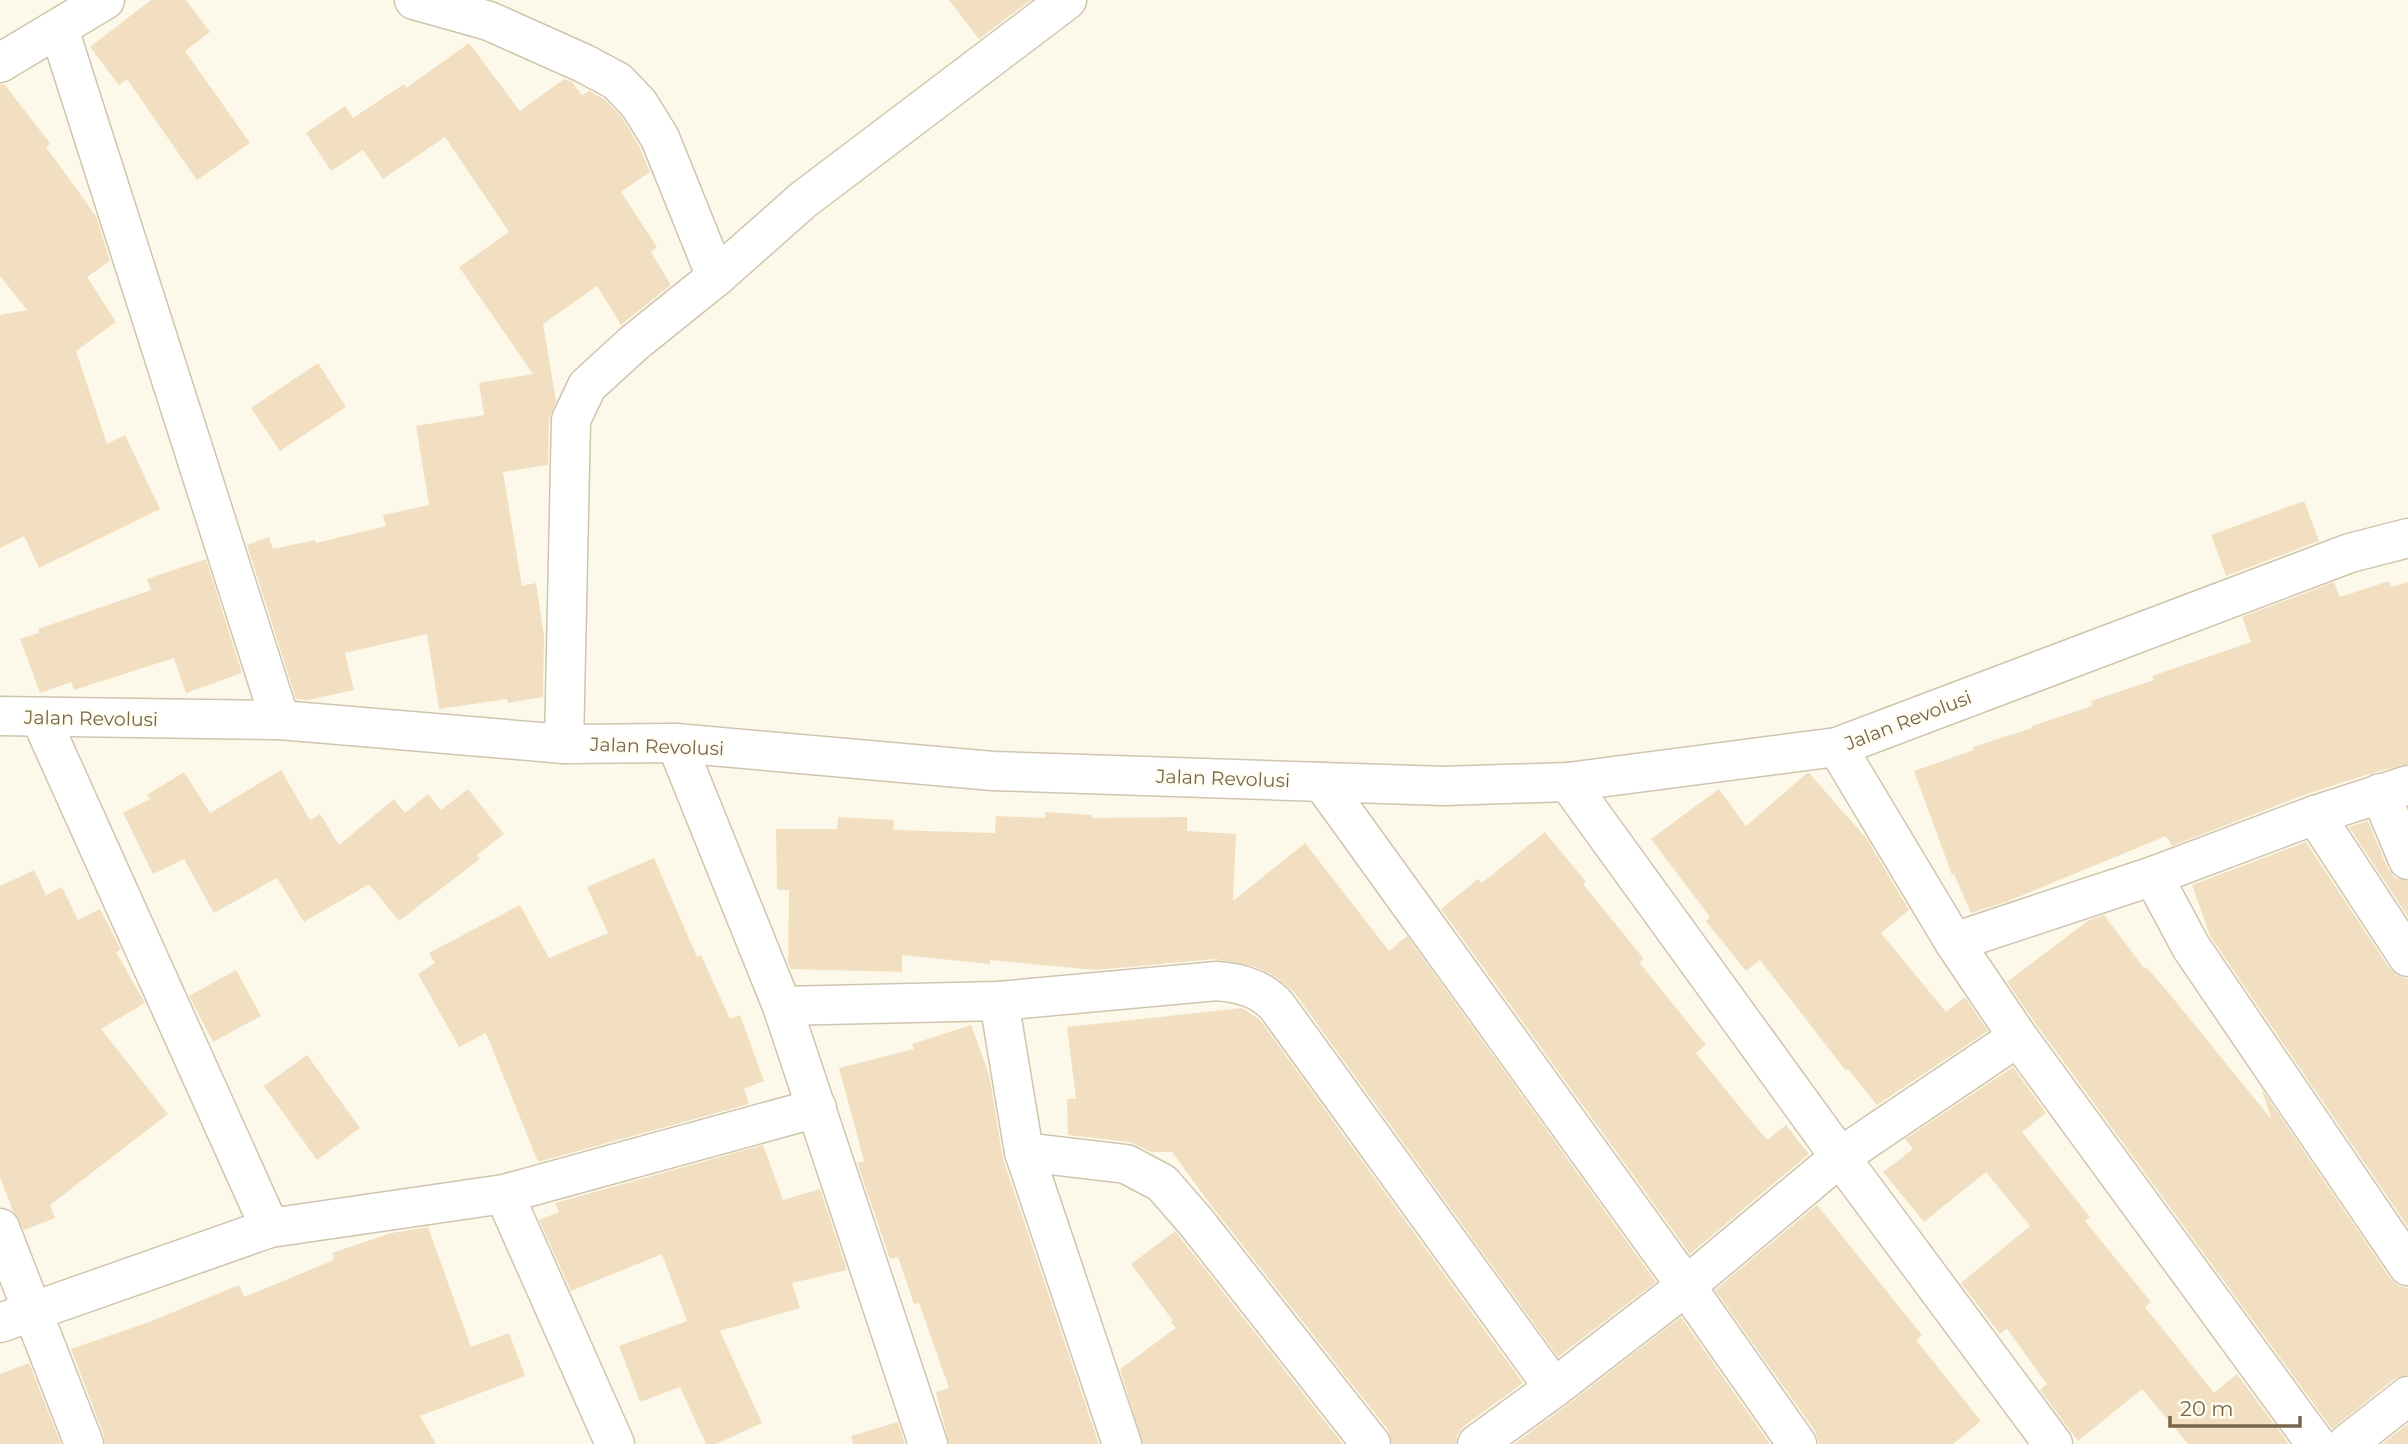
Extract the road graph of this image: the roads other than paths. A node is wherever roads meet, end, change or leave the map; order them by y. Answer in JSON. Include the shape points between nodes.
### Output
{"nodes":[{"id":1,"x":105,"y":0,"type":"edge"},
{"id":2,"x":414,"y":0,"type":"edge"},
{"id":3,"x":1046,"y":6,"type":"edge"},
{"id":4,"x":59,"y":29,"type":"junction"},
{"id":5,"x":0,"y":64,"type":"edge"},
{"id":6,"x":716,"y":277,"type":"junction"},
{"id":7,"x":2408,"y":538,"type":"edge"},
{"id":8,"x":0,"y":716,"type":"edge"},
{"id":9,"x":40,"y":717,"type":"junction"},
{"id":10,"x":280,"y":720,"type":"junction"},
{"id":11,"x":676,"y":743,"type":"junction"},
{"id":12,"x":564,"y":744,"type":"junction"},
{"id":13,"x":1837,"y":747,"type":"junction"},
{"id":14,"x":1322,"y":782,"type":"junction"},
{"id":15,"x":1568,"y":782,"type":"junction"},
{"id":16,"x":2394,"y":789,"type":"edge"},
{"id":17,"x":2315,"y":815,"type":"junction"},
{"id":18,"x":2408,"y":860,"type":"edge"},
{"id":19,"x":2153,"y":876,"type":"junction"},
{"id":20,"x":1954,"y":942,"type":"junction"},
{"id":21,"x":2408,"y":957,"type":"edge"},
{"id":22,"x":999,"y":1001,"type":"junction"},
{"id":23,"x":782,"y":1006,"type":"junction"},
{"id":24,"x":2018,"y":1037,"type":"junction"},
{"id":25,"x":817,"y":1108,"type":"junction"},
{"id":26,"x":1024,"y":1152,"type":"junction"},
{"id":27,"x":1840,"y":1157,"type":"junction"},
{"id":28,"x":504,"y":1194,"type":"junction"},
{"id":29,"x":0,"y":1228,"type":"edge"},
{"id":30,"x":270,"y":1228,"type":"junction"},
{"id":31,"x":2408,"y":1266,"type":"edge"},
{"id":32,"x":1686,"y":1286,"type":"junction"},
{"id":33,"x":16,"y":1318,"type":"edge"},
{"id":34,"x":1554,"y":1388,"type":"junction"},
{"id":35,"x":2408,"y":1396,"type":"edge"},
{"id":36,"x":1789,"y":1441,"type":"edge"},
{"id":37,"x":85,"y":1444,"type":"edge"},
{"id":38,"x":615,"y":1444,"type":"edge"},
{"id":39,"x":928,"y":1444,"type":"edge"},
{"id":40,"x":1122,"y":1444,"type":"edge"},
{"id":41,"x":1371,"y":1444,"type":"edge"},
{"id":42,"x":1477,"y":1444,"type":"edge"},
{"id":43,"x":2053,"y":1444,"type":"edge"},
{"id":44,"x":2316,"y":1444,"type":"edge"},
{"id":45,"x":2347,"y":1444,"type":"edge"}],
"edges":[{"from":1,"to":4,"type":"street"},
{"from":2,"to":6,"type":"street","via":[[489,21],[617,81],[653,123]]},
{"from":3,"to":6,"type":"street","via":[[803,200]]},
{"from":4,"to":5,"type":"street"},
{"from":4,"to":10,"type":"street"},
{"from":6,"to":12,"type":"street","via":[[597,376],[587,386],[571,420]]},
{"from":7,"to":13,"type":"street","name":"Jalan Revolusi","via":[[2350,553]]},
{"from":8,"to":9,"type":"street","name":"Jalan Revolusi"},
{"from":9,"to":10,"type":"street","name":"Jalan Revolusi"},
{"from":9,"to":30,"type":"street"},
{"from":10,"to":12,"type":"street","name":"Jalan Revolusi"},
{"from":11,"to":12,"type":"street","name":"Jalan Revolusi"},
{"from":11,"to":14,"type":"street","name":"Jalan Revolusi","via":[[993,771]]},
{"from":11,"to":23,"type":"street"},
{"from":13,"to":15,"type":"street","name":"Jalan Revolusi"},
{"from":13,"to":20,"type":"street"},
{"from":14,"to":15,"type":"street","name":"Jalan Revolusi","via":[[1444,786]]},
{"from":14,"to":32,"type":"street"},
{"from":15,"to":27,"type":"street"},
{"from":16,"to":17,"type":"street"},
{"from":16,"to":18,"type":"street"},
{"from":17,"to":19,"type":"street"},
{"from":17,"to":21,"type":"street"},
{"from":19,"to":20,"type":"street"},
{"from":19,"to":31,"type":"street","via":[[2191,947]]},
{"from":20,"to":24,"type":"street"},
{"from":22,"to":23,"type":"street"},
{"from":22,"to":26,"type":"street"},
{"from":22,"to":34,"type":"street","via":[[1217,981],[1264,994]]},
{"from":23,"to":25,"type":"street"},
{"from":24,"to":27,"type":"street"},
{"from":24,"to":44,"type":"street"},
{"from":25,"to":28,"type":"street"},
{"from":25,"to":39,"type":"street"},
{"from":26,"to":40,"type":"street"},
{"from":26,"to":41,"type":"street","via":[[1126,1164],[1162,1183]]},
{"from":27,"to":32,"type":"street"},
{"from":27,"to":43,"type":"street"},
{"from":28,"to":30,"type":"street"},
{"from":28,"to":38,"type":"street"},
{"from":29,"to":33,"type":"street"},
{"from":30,"to":33,"type":"street"},
{"from":32,"to":34,"type":"street"},
{"from":32,"to":36,"type":"street"},
{"from":33,"to":37,"type":"street"},
{"from":34,"to":42,"type":"street"},
{"from":35,"to":45,"type":"street"}]}
